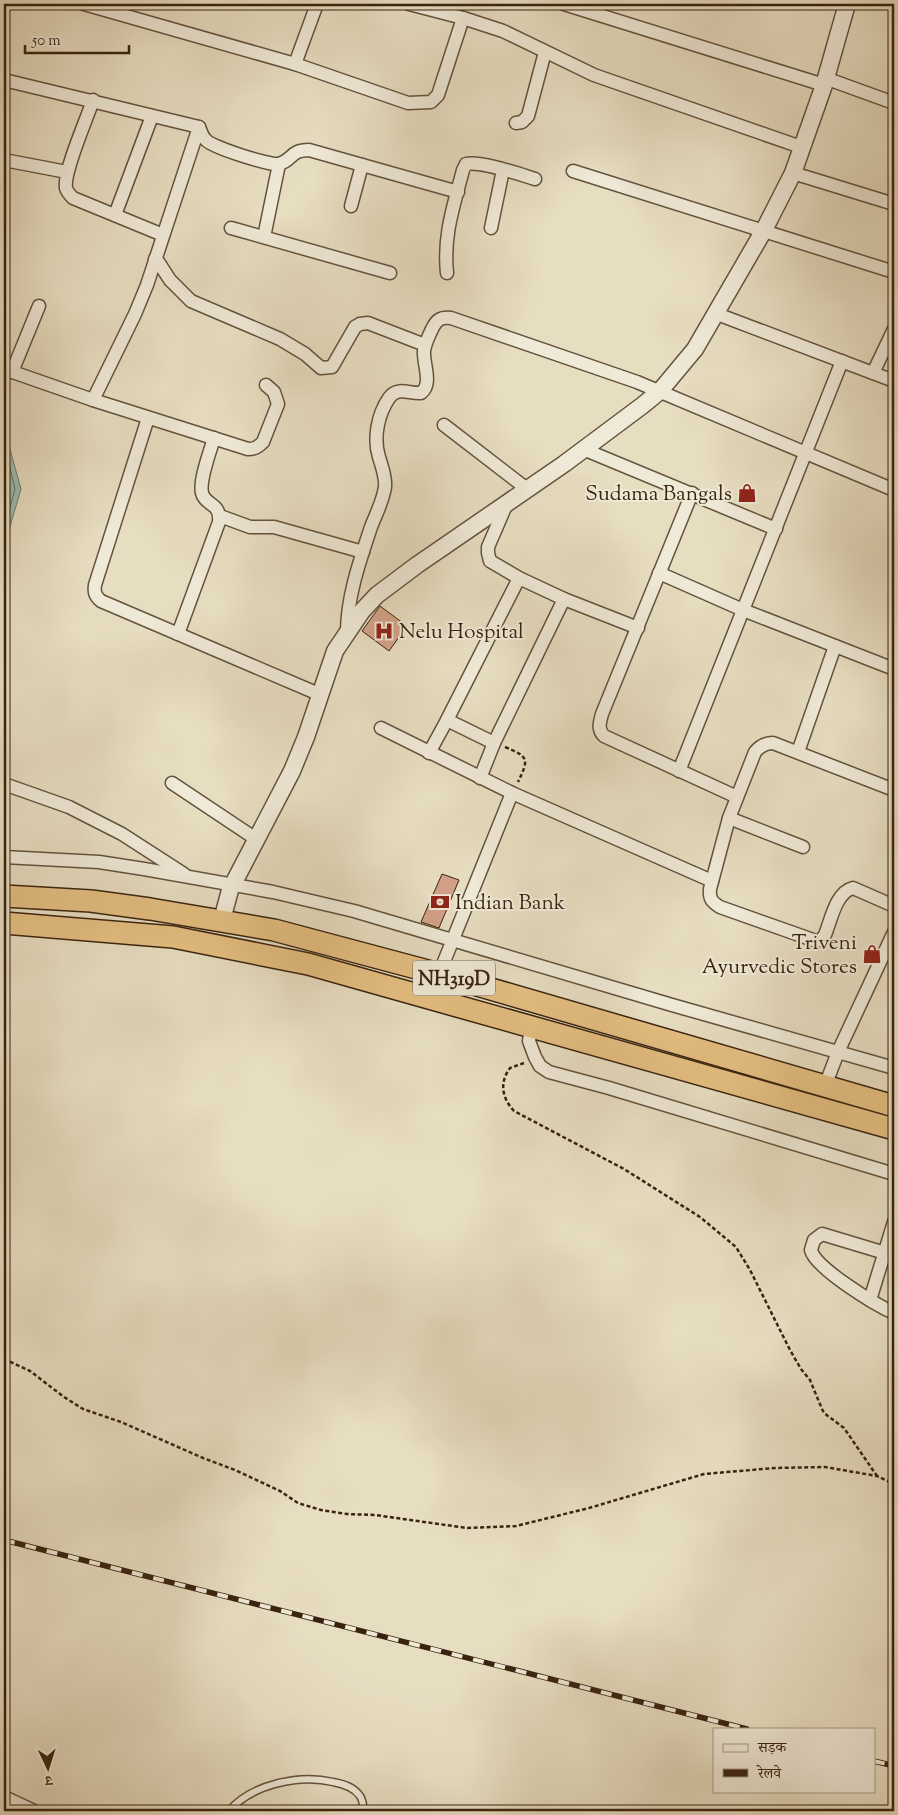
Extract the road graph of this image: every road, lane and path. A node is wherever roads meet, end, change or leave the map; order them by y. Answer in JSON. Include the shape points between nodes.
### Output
{"nodes":[{"id":1,"x":84,"y":4,"type":"edge"},
{"id":2,"x":317,"y":4,"type":"edge"},
{"id":3,"x":409,"y":4,"type":"edge"},
{"id":4,"x":564,"y":4,"type":"edge"},
{"id":5,"x":847,"y":4,"type":"edge"},
{"id":6,"x":463,"y":18,"type":"junction"},
{"id":7,"x":545,"y":52,"type":"junction"},
{"id":8,"x":295,"y":64,"type":"junction"},
{"id":9,"x":4,"y":80,"type":"edge"},
{"id":10,"x":824,"y":82,"type":"junction"},
{"id":11,"x":93,"y":100,"type":"junction"},
{"id":12,"x":894,"y":103,"type":"edge"},
{"id":13,"x":152,"y":116,"type":"junction"},
{"id":14,"x":516,"y":123,"type":"dead end"},
{"id":15,"x":199,"y":127,"type":"junction"},
{"id":16,"x":801,"y":147,"type":"junction"},
{"id":17,"x":4,"y":160,"type":"edge"},
{"id":18,"x":278,"y":164,"type":"junction"},
{"id":19,"x":362,"y":165,"type":"junction"},
{"id":20,"x":503,"y":170,"type":"junction"},
{"id":21,"x":573,"y":171,"type":"dead end"},
{"id":22,"x":67,"y":172,"type":"junction"},
{"id":23,"x":793,"y":173,"type":"junction"},
{"id":24,"x":535,"y":179,"type":"dead end"},
{"id":25,"x":458,"y":192,"type":"junction"},
{"id":26,"x":894,"y":204,"type":"edge"},
{"id":27,"x":351,"y":206,"type":"dead end"},
{"id":28,"x":114,"y":215,"type":"junction"},
{"id":29,"x":231,"y":228,"type":"dead end"},
{"id":30,"x":491,"y":228,"type":"dead end"},
{"id":31,"x":764,"y":230,"type":"junction"},
{"id":32,"x":163,"y":235,"type":"junction"},
{"id":33,"x":264,"y":237,"type":"junction"},
{"id":34,"x":155,"y":260,"type":"junction"},
{"id":35,"x":894,"y":272,"type":"edge"},
{"id":36,"x":390,"y":273,"type":"dead end"},
{"id":37,"x":447,"y":273,"type":"dead end"},
{"id":38,"x":39,"y":306,"type":"dead end"},
{"id":39,"x":717,"y":314,"type":"junction"},
{"id":40,"x":894,"y":329,"type":"edge"},
{"id":41,"x":425,"y":345,"type":"junction"},
{"id":42,"x":842,"y":360,"type":"junction"},
{"id":43,"x":6,"y":370,"type":"edge"},
{"id":44,"x":873,"y":373,"type":"junction"},
{"id":45,"x":894,"y":381,"type":"edge"},
{"id":46,"x":266,"y":385,"type":"dead end"},
{"id":47,"x":660,"y":391,"type":"junction"},
{"id":48,"x":93,"y":400,"type":"junction"},
{"id":49,"x":148,"y":418,"type":"junction"},
{"id":50,"x":444,"y":425,"type":"dead end"},
{"id":51,"x":214,"y":438,"type":"junction"},
{"id":52,"x":583,"y":449,"type":"junction"},
{"id":53,"x":805,"y":453,"type":"junction"},
{"id":54,"x":527,"y":489,"type":"junction"},
{"id":55,"x":894,"y":490,"type":"edge"},
{"id":56,"x":692,"y":493,"type":"junction"},
{"id":57,"x":507,"y":502,"type":"junction"},
{"id":58,"x":220,"y":516,"type":"junction"},
{"id":59,"x":776,"y":529,"type":"junction"},
{"id":60,"x":363,"y":552,"type":"junction"},
{"id":61,"x":659,"y":573,"type":"junction"},
{"id":62,"x":519,"y":578,"type":"junction"},
{"id":63,"x":564,"y":599,"type":"junction"},
{"id":64,"x":743,"y":610,"type":"junction"},
{"id":65,"x":638,"y":628,"type":"junction"},
{"id":66,"x":347,"y":632,"type":"junction"},
{"id":67,"x":178,"y":634,"type":"junction"},
{"id":68,"x":835,"y":646,"type":"junction"},
{"id":69,"x":894,"y":669,"type":"edge"},
{"id":70,"x":321,"y":695,"type":"junction"},
{"id":71,"x":447,"y":720,"type":"junction"},
{"id":72,"x":381,"y":728,"type":"dead end"},
{"id":73,"x":494,"y":743,"type":"junction"},
{"id":74,"x":798,"y":752,"type":"junction"},
{"id":75,"x":429,"y":753,"type":"junction"},
{"id":76,"x":679,"y":770,"type":"junction"},
{"id":77,"x":480,"y":778,"type":"junction"},
{"id":78,"x":172,"y":783,"type":"dead end"},
{"id":79,"x":4,"y":784,"type":"edge"},
{"id":80,"x":894,"y":789,"type":"edge"},
{"id":81,"x":512,"y":794,"type":"junction"},
{"id":82,"x":737,"y":796,"type":"junction"},
{"id":83,"x":729,"y":818,"type":"junction"},
{"id":84,"x":256,"y":839,"type":"junction"},
{"id":85,"x":803,"y":847,"type":"dead end"},
{"id":86,"x":4,"y":857,"type":"edge"},
{"id":87,"x":190,"y":878,"type":"junction"},
{"id":88,"x":712,"y":881,"type":"junction"},
{"id":89,"x":232,"y":886,"type":"junction"},
{"id":90,"x":4,"y":896,"type":"edge"},
{"id":91,"x":894,"y":906,"type":"edge"},
{"id":92,"x":222,"y":920,"type":"junction"},
{"id":93,"x":4,"y":923,"type":"edge"},
{"id":94,"x":894,"y":932,"type":"edge"},
{"id":95,"x":454,"y":939,"type":"junction"},
{"id":96,"x":439,"y":974,"type":"junction"},
{"id":97,"x":530,"y":1034,"type":"junction"},
{"id":98,"x":838,"y":1052,"type":"junction"},
{"id":99,"x":536,"y":1060,"type":"junction"},
{"id":100,"x":894,"y":1068,"type":"edge"},
{"id":101,"x":825,"y":1086,"type":"junction"},
{"id":102,"x":894,"y":1106,"type":"edge"},
{"id":103,"x":894,"y":1129,"type":"edge"},
{"id":104,"x":894,"y":1174,"type":"edge"},
{"id":105,"x":894,"y":1222,"type":"edge"},
{"id":106,"x":885,"y":1253,"type":"junction"},
{"id":107,"x":870,"y":1300,"type":"junction"},
{"id":108,"x":894,"y":1313,"type":"edge"},
{"id":109,"x":4,"y":1359,"type":"edge"},
{"id":110,"x":877,"y":1476,"type":"junction"},
{"id":111,"x":894,"y":1484,"type":"edge"},
{"id":112,"x":4,"y":1797,"type":"edge"},
{"id":113,"x":34,"y":1811,"type":"edge"},
{"id":114,"x":229,"y":1811,"type":"edge"},
{"id":115,"x":364,"y":1811,"type":"edge"}],
"edges":[{"from":1,"to":8,"type":"street"},
{"from":2,"to":8,"type":"street"},
{"from":3,"to":6,"type":"street"},
{"from":4,"to":10,"type":"street"},
{"from":5,"to":10,"type":"street"},
{"from":6,"to":7,"type":"street","via":[[503,31]]},
{"from":6,"to":8,"type":"street","via":[[438,95],[431,102],[408,103]]},
{"from":7,"to":14,"type":"street","via":[[528,116]]},
{"from":7,"to":16,"type":"street","via":[[594,76]]},
{"from":9,"to":11,"type":"street"},
{"from":10,"to":12,"type":"street"},
{"from":10,"to":16,"type":"street"},
{"from":11,"to":13,"type":"street"},
{"from":11,"to":22,"type":"street"},
{"from":13,"to":15,"type":"street"},
{"from":13,"to":28,"type":"street"},
{"from":15,"to":18,"type":"street","via":[[206,141],[216,146]]},
{"from":15,"to":32,"type":"street"},
{"from":16,"to":23,"type":"street"},
{"from":17,"to":22,"type":"street"},
{"from":18,"to":19,"type":"street","via":[[296,151],[309,150]]},
{"from":18,"to":33,"type":"street"},
{"from":19,"to":25,"type":"street"},
{"from":19,"to":27,"type":"street"},
{"from":20,"to":24,"type":"street"},
{"from":20,"to":25,"type":"street","via":[[466,164]]},
{"from":20,"to":30,"type":"street"},
{"from":21,"to":31,"type":"street"},
{"from":22,"to":28,"type":"street","via":[[66,188],[73,198]]},
{"from":23,"to":26,"type":"street"},
{"from":23,"to":31,"type":"street"},
{"from":25,"to":37,"type":"street","via":[[446,241]]},
{"from":28,"to":32,"type":"street"},
{"from":29,"to":33,"type":"street"},
{"from":31,"to":35,"type":"street"},
{"from":31,"to":39,"type":"street"},
{"from":32,"to":34,"type":"street"},
{"from":33,"to":36,"type":"street"},
{"from":34,"to":41,"type":"street","via":[[191,301],[280,339],[321,368],[332,367],[355,327],[360,324],[368,323]]},
{"from":34,"to":48,"type":"street","via":[[135,314]]},
{"from":38,"to":43,"type":"street"},
{"from":39,"to":42,"type":"street"},
{"from":39,"to":47,"type":"street","via":[[695,349]]},
{"from":40,"to":44,"type":"street"},
{"from":41,"to":47,"type":"street","via":[[436,322],[451,318]]},
{"from":41,"to":60,"type":"street","via":[[427,378],[424,391],[395,392],[388,400],[378,427],[376,446],[384,488]]},
{"from":42,"to":44,"type":"street"},
{"from":42,"to":53,"type":"street"},
{"from":43,"to":48,"type":"street"},
{"from":44,"to":45,"type":"street"},
{"from":46,"to":51,"type":"street","via":[[274,392],[278,404],[259,447],[248,449]]},
{"from":47,"to":52,"type":"street"},
{"from":47,"to":53,"type":"street"},
{"from":48,"to":49,"type":"street"},
{"from":49,"to":51,"type":"street"},
{"from":49,"to":67,"type":"street","via":[[94,591],[100,602]]},
{"from":50,"to":54,"type":"street"},
{"from":51,"to":58,"type":"street","via":[[202,493],[215,505]]},
{"from":52,"to":54,"type":"street"},
{"from":52,"to":56,"type":"street"},
{"from":53,"to":55,"type":"street"},
{"from":53,"to":59,"type":"street"},
{"from":54,"to":57,"type":"street"},
{"from":56,"to":59,"type":"street"},
{"from":56,"to":61,"type":"street"},
{"from":57,"to":62,"type":"street","via":[[488,553],[490,561]]},
{"from":57,"to":66,"type":"street","via":[[377,595]]},
{"from":58,"to":60,"type":"street","via":[[250,527],[274,527]]},
{"from":58,"to":67,"type":"street"},
{"from":59,"to":64,"type":"street"},
{"from":60,"to":66,"type":"street","via":[[349,607]]},
{"from":61,"to":64,"type":"street"},
{"from":61,"to":65,"type":"street"},
{"from":62,"to":63,"type":"street"},
{"from":62,"to":71,"type":"street"},
{"from":63,"to":65,"type":"street"},
{"from":63,"to":73,"type":"street"},
{"from":64,"to":68,"type":"street"},
{"from":64,"to":76,"type":"street"},
{"from":65,"to":76,"type":"street","via":[[602,714],[600,732]]},
{"from":66,"to":70,"type":"street","via":[[336,651]]},
{"from":67,"to":70,"type":"street"},
{"from":68,"to":69,"type":"street"},
{"from":68,"to":74,"type":"street"},
{"from":70,"to":84,"type":"street","via":[[292,771]]},
{"from":71,"to":73,"type":"street"},
{"from":71,"to":75,"type":"street"},
{"from":72,"to":75,"type":"street"},
{"from":73,"to":77,"type":"street"},
{"from":73,"to":81,"type":"path","via":[[522,754],[525,760],[526,765]]},
{"from":74,"to":80,"type":"street"},
{"from":74,"to":82,"type":"street","via":[[774,743],[758,748]]},
{"from":75,"to":77,"type":"street"},
{"from":76,"to":82,"type":"street"},
{"from":77,"to":81,"type":"street"},
{"from":78,"to":84,"type":"street"},
{"from":79,"to":87,"type":"street","via":[[78,812],[122,834]]},
{"from":81,"to":88,"type":"street"},
{"from":81,"to":95,"type":"street"},
{"from":82,"to":83,"type":"street"},
{"from":83,"to":85,"type":"street"},
{"from":83,"to":88,"type":"street"},
{"from":84,"to":89,"type":"street"},
{"from":86,"to":87,"type":"street","via":[[99,862]]},
{"from":87,"to":89,"type":"street"},
{"from":88,"to":91,"type":"street","via":[[709,896],[720,907],[816,941],[825,935],[840,896],[848,889],[853,888]]},
{"from":89,"to":92,"type":"street"},
{"from":89,"to":95,"type":"street","via":[[354,911]]},
{"from":90,"to":92,"type":"highway","number":"NH319D","via":[[92,901]]},
{"from":92,"to":96,"type":"highway","number":"NH319D","via":[[274,930]]},
{"from":93,"to":97,"type":"highway","number":"NH319D","via":[[172,937],[224,946],[308,964]]},
{"from":94,"to":98,"type":"street"},
{"from":95,"to":96,"type":"street"},
{"from":95,"to":98,"type":"street"},
{"from":96,"to":101,"type":"highway","number":"NH319D"},
{"from":97,"to":99,"type":"street"},
{"from":97,"to":103,"type":"highway","number":"NH319D"},
{"from":98,"to":100,"type":"street"},
{"from":98,"to":101,"type":"street"},
{"from":99,"to":104,"type":"street","via":[[549,1072]]},
{"from":99,"to":110,"type":"path","via":[[510,1068],[504,1083],[506,1103],[514,1111],[624,1169],[700,1218],[736,1247],[790,1350],[810,1380],[824,1413],[850,1435]]},
{"from":101,"to":102,"type":"highway","number":"NH319D"},
{"from":105,"to":106,"type":"street"},
{"from":106,"to":107,"type":"street"},
{"from":106,"to":107,"type":"street","via":[[822,1234],[812,1245],[815,1259]]},
{"from":107,"to":108,"type":"street"},
{"from":109,"to":110,"type":"path","via":[[30,1371],[83,1409],[235,1470],[298,1502],[347,1514],[467,1528],[516,1526],[704,1474],[825,1467]]},
{"from":110,"to":111,"type":"path"},
{"from":112,"to":113,"type":"street"},
{"from":114,"to":115,"type":"lane","via":[[247,1796],[277,1783],[320,1778],[353,1788],[362,1798]]}]}
